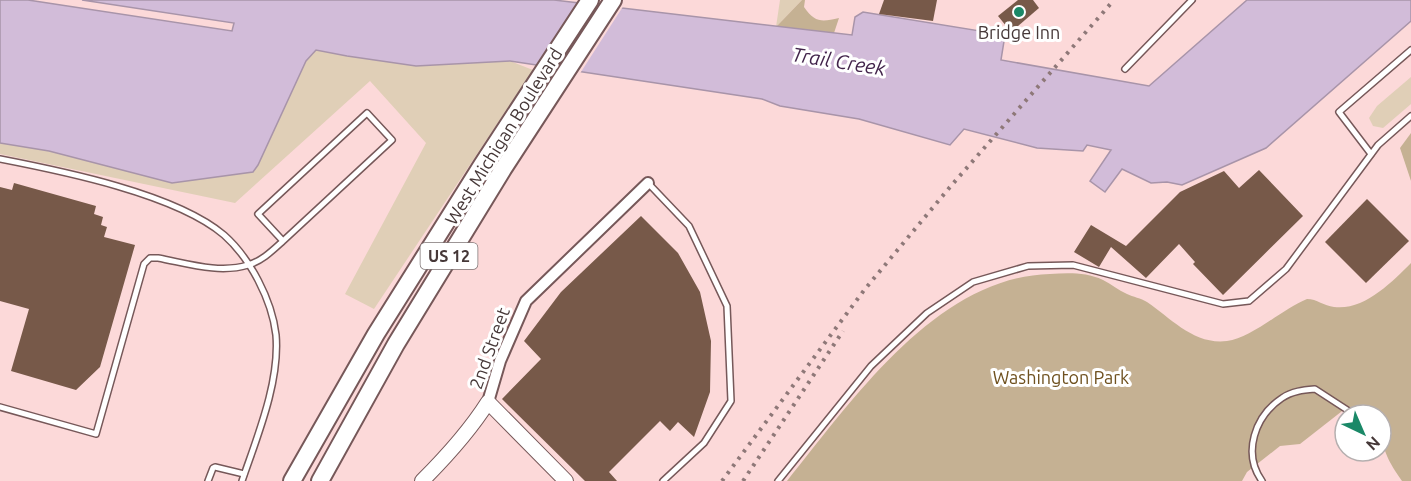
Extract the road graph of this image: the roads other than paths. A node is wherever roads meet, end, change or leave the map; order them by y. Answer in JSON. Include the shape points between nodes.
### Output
{"nodes":[{"id":1,"x":590,"y":0,"type":"edge"},
{"id":2,"x":613,"y":0,"type":"edge"},
{"id":3,"x":1192,"y":0,"type":"edge"},
{"id":4,"x":1411,"y":50,"type":"edge"},
{"id":5,"x":1125,"y":69,"type":"dead end"},
{"id":6,"x":1411,"y":116,"type":"edge"},
{"id":7,"x":1371,"y":154,"type":"junction"},
{"id":8,"x":0,"y":159,"type":"edge"},
{"id":9,"x":648,"y":183,"type":"joint"},
{"id":10,"x":284,"y":241,"type":"junction"},
{"id":11,"x":248,"y":265,"type":"junction"},
{"id":12,"x":488,"y":402,"type":"junction"},
{"id":13,"x":1337,"y":403,"type":"edge"},
{"id":14,"x":0,"y":407,"type":"edge"},
{"id":15,"x":244,"y":474,"type":"junction"},
{"id":16,"x":208,"y":481,"type":"edge"},
{"id":17,"x":242,"y":481,"type":"edge"},
{"id":18,"x":292,"y":481,"type":"edge"},
{"id":19,"x":320,"y":481,"type":"edge"},
{"id":20,"x":422,"y":481,"type":"edge"},
{"id":21,"x":566,"y":481,"type":"edge"},
{"id":22,"x":663,"y":481,"type":"edge"},
{"id":23,"x":778,"y":481,"type":"edge"},
{"id":24,"x":1262,"y":481,"type":"edge"}],
"edges":[{"from":1,"to":18,"type":"main road","name":"West Michigan Boulevard","number":"US 12","via":[[376,334]]},
{"from":2,"to":19,"type":"main road","name":"West Michigan Boulevard","number":"US 12","via":[[396,344]]},
{"from":3,"to":5,"type":"lane"},
{"from":4,"to":7,"type":"lane","via":[[1339,112]]},
{"from":6,"to":7,"type":"lane"},
{"from":7,"to":23,"type":"lane","via":[[1286,269],[1249,301],[1223,304],[1073,265],[1028,267],[973,282],[927,313],[871,366]]},
{"from":8,"to":11,"type":"lane","via":[[158,200],[224,235]]},
{"from":9,"to":12,"type":"street","name":"2nd Street","via":[[526,301],[500,361]]},
{"from":9,"to":22,"type":"lane","via":[[689,226],[728,306],[731,401],[704,443]]},
{"from":10,"to":10,"type":"lane","via":[[392,140],[367,113],[258,214]]},
{"from":10,"to":11,"type":"lane"},
{"from":11,"to":14,"type":"lane","via":[[207,267],[158,258],[150,258],[144,264],[96,434]]},
{"from":11,"to":15,"type":"lane","via":[[259,283],[276,334],[270,390]]},
{"from":12,"to":20,"type":"street","name":"2nd Street","via":[[455,449]]},
{"from":12,"to":21,"type":"street"},
{"from":13,"to":24,"type":"lane","via":[[1315,389],[1291,393],[1269,411],[1254,434],[1251,448],[1252,463]]},
{"from":15,"to":16,"type":"lane","via":[[215,467]]},
{"from":15,"to":17,"type":"lane"}]}
